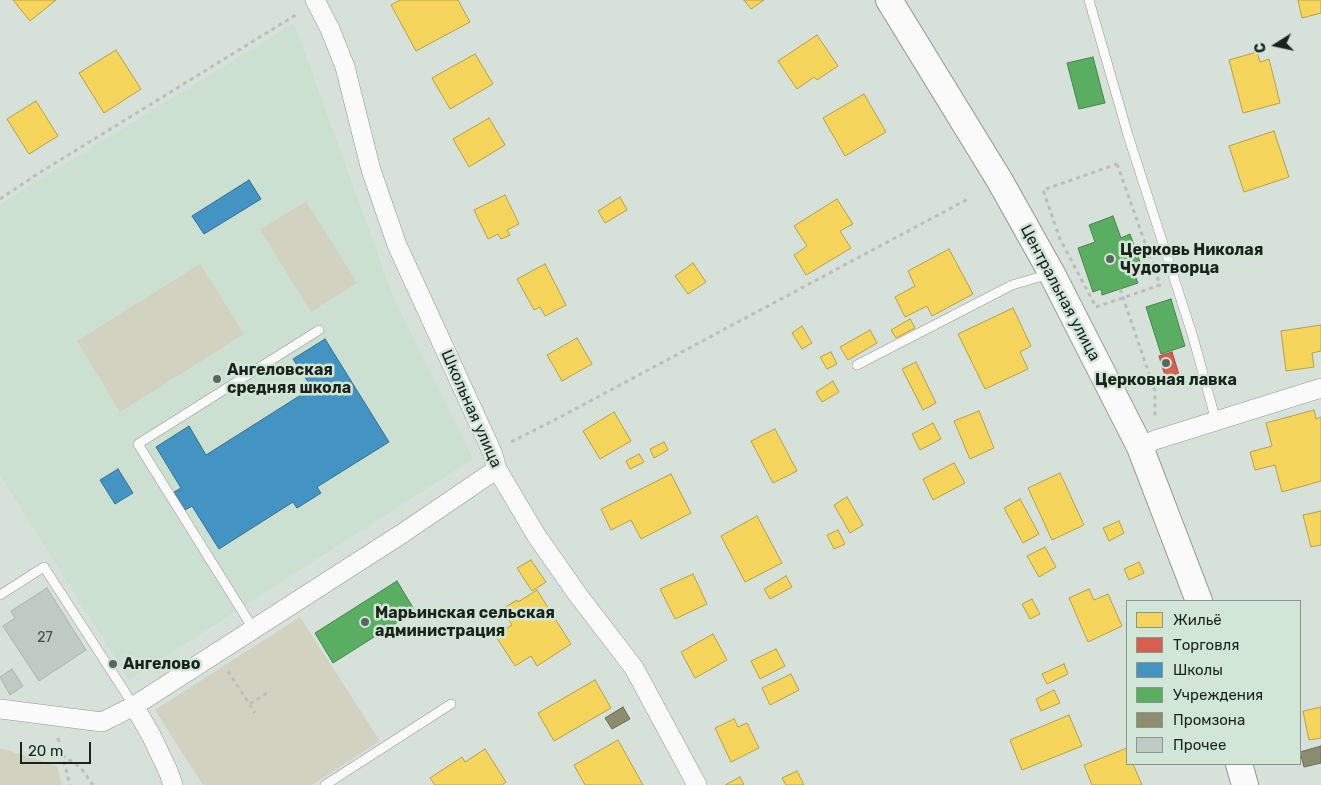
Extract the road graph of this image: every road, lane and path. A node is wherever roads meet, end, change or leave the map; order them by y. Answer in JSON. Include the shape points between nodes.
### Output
{"nodes":[{"id":1,"x":889,"y":0,"type":"edge"},
{"id":2,"x":1089,"y":0,"type":"edge"},
{"id":3,"x":315,"y":1,"type":"edge"},
{"id":4,"x":0,"y":199,"type":"edge"},
{"id":5,"x":968,"y":199,"type":"dead end"},
{"id":6,"x":1052,"y":274,"type":"junction"},
{"id":7,"x":1120,"y":289,"type":"dead end"},
{"id":8,"x":1123,"y":297,"type":"junction"},
{"id":9,"x":319,"y":330,"type":"dead end"},
{"id":10,"x":857,"y":366,"type":"dead end"},
{"id":11,"x":1321,"y":388,"type":"edge"},
{"id":12,"x":1155,"y":391,"type":"dead end"},
{"id":13,"x":1216,"y":421,"type":"junction"},
{"id":14,"x":1140,"y":447,"type":"junction"},
{"id":15,"x":494,"y":460,"type":"junction"},
{"id":16,"x":0,"y":595,"type":"edge"},
{"id":17,"x":1199,"y":600,"type":"edge"},
{"id":18,"x":254,"y":630,"type":"junction"},
{"id":19,"x":217,"y":653,"type":"junction"},
{"id":20,"x":270,"y":691,"type":"dead end"},
{"id":21,"x":250,"y":704,"type":"junction"},
{"id":22,"x":451,"y":704,"type":"dead end"},
{"id":23,"x":134,"y":706,"type":"junction"},
{"id":24,"x":0,"y":709,"type":"edge"},
{"id":25,"x":255,"y":713,"type":"dead end"},
{"id":26,"x":52,"y":716,"type":"junction"},
{"id":27,"x":62,"y":755,"type":"junction"},
{"id":28,"x":1239,"y":765,"type":"edge"},
{"id":29,"x":691,"y":783,"type":"edge"},
{"id":30,"x":70,"y":785,"type":"edge"},
{"id":31,"x":93,"y":785,"type":"edge"},
{"id":32,"x":173,"y":785,"type":"edge"},
{"id":33,"x":325,"y":785,"type":"edge"},
{"id":34,"x":1245,"y":785,"type":"edge"}],
"edges":[{"from":1,"to":6,"type":"street","name":"Центральная улица","via":[[1000,181]]},
{"from":2,"to":13,"type":"lane"},
{"from":3,"to":4,"type":"path"},
{"from":3,"to":15,"type":"street","name":"Школьная улица","via":[[345,67],[371,170],[397,245]]},
{"from":5,"to":15,"type":"path","via":[[573,411]]},
{"from":6,"to":10,"type":"lane","via":[[1012,285]]},
{"from":6,"to":14,"type":"street","name":"Центральная улица"},
{"from":7,"to":8,"type":"path"},
{"from":8,"to":8,"type":"path","via":[[1096,307],[1060,239],[1043,190],[1118,164],[1160,285]]},
{"from":8,"to":12,"type":"path"},
{"from":9,"to":18,"type":"lane","via":[[138,444]]},
{"from":11,"to":13,"type":"street"},
{"from":13,"to":14,"type":"street"},
{"from":14,"to":17,"type":"street","name":"Центральная улица"},
{"from":15,"to":18,"type":"street","via":[[403,534]]},
{"from":15,"to":29,"type":"street","name":"Школьная улица","via":[[536,535],[634,668]]},
{"from":16,"to":23,"type":"lane","via":[[44,567]]},
{"from":18,"to":19,"type":"street"},
{"from":19,"to":21,"type":"path"},
{"from":19,"to":23,"type":"street"},
{"from":20,"to":21,"type":"path"},
{"from":21,"to":25,"type":"path"},
{"from":22,"to":33,"type":"lane"},
{"from":23,"to":26,"type":"street","via":[[102,722]]},
{"from":23,"to":32,"type":"street","via":[[170,773]]},
{"from":24,"to":26,"type":"street"},
{"from":26,"to":27,"type":"path"},
{"from":27,"to":30,"type":"path"},
{"from":27,"to":31,"type":"path","via":[[81,768]]},
{"from":28,"to":34,"type":"street"}]}
